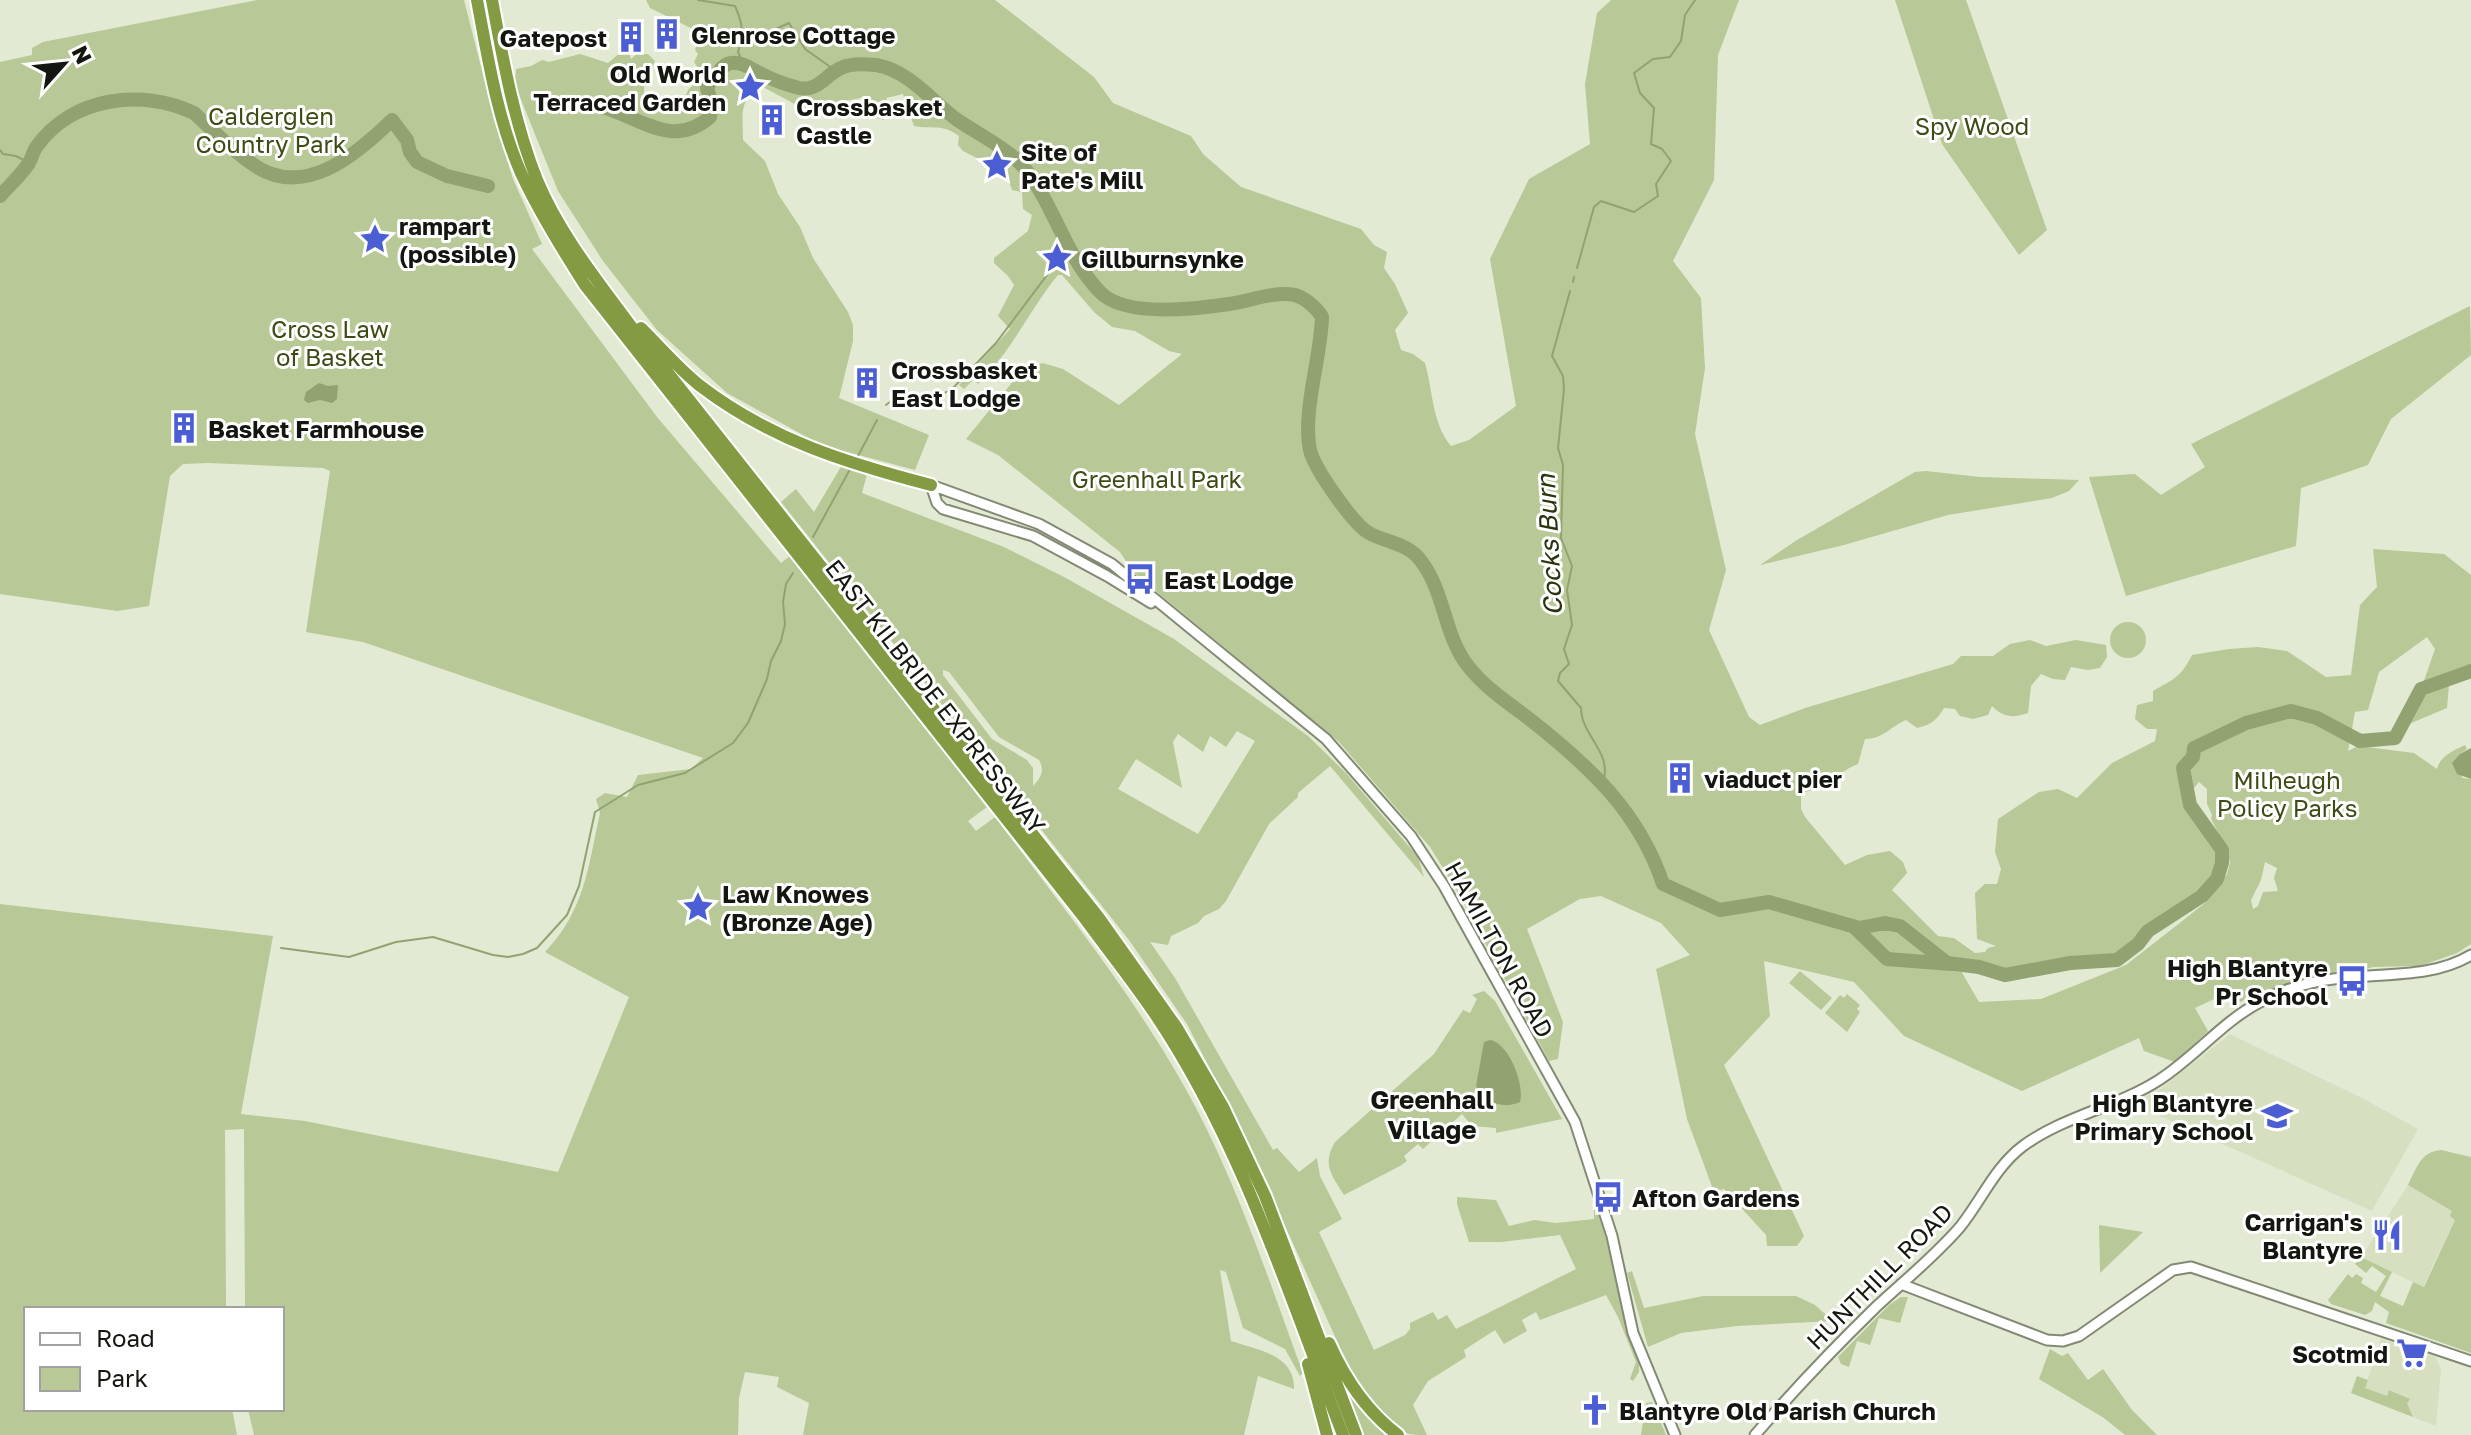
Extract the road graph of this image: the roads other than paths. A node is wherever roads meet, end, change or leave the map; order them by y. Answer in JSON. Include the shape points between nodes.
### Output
{"nodes":[{"id":1,"x":477,"y":0,"type":"edge"},
{"id":2,"x":492,"y":0,"type":"edge"},
{"id":3,"x":608,"y":295,"type":"junction"},
{"id":4,"x":931,"y":485,"type":"junction"},
{"id":5,"x":1176,"y":619,"type":"junction"},
{"id":6,"x":2471,"y":955,"type":"edge"},
{"id":7,"x":1278,"y":1231,"type":"junction"},
{"id":8,"x":1901,"y":1284,"type":"junction"},
{"id":9,"x":1290,"y":1296,"type":"junction"},
{"id":10,"x":2471,"y":1361,"type":"edge"},
{"id":11,"x":1327,"y":1435,"type":"edge"},
{"id":12,"x":1343,"y":1435,"type":"edge"},
{"id":13,"x":1356,"y":1435,"type":"edge"},
{"id":14,"x":1398,"y":1435,"type":"edge"},
{"id":15,"x":1675,"y":1435,"type":"edge"},
{"id":16,"x":1755,"y":1435,"type":"edge"}],
"edges":[{"from":1,"to":9,"type":"highway","name":"EAST KILBRIDE EXPRESSWAY","via":[[487,61],[521,172],[585,285],[1156,1015],[1227,1143]]},
{"from":2,"to":3,"type":"highway","name":"EAST KILBRIDE EXPRESSWAY","via":[[512,98],[537,179],[570,242]]},
{"from":3,"to":4,"type":"highway","via":[[696,383],[730,407],[853,465]]},
{"from":3,"to":7,"type":"highway","name":"EAST KILBRIDE EXPRESSWAY","via":[[1133,964],[1223,1107]]},
{"from":4,"to":5,"type":"main road","name":"HAMILTON ROAD","via":[[1039,524],[1112,564]]},
{"from":4,"to":5,"type":"main road","name":"HAMILTON ROAD","via":[[943,509],[1033,536]]},
{"from":5,"to":15,"type":"main road","name":"HAMILTON ROAD","via":[[1326,739],[1411,836],[1444,886],[1575,1122],[1612,1236],[1633,1333]]},
{"from":6,"to":8,"type":"main road","name":"HUNTHILL ROAD","via":[[2421,972],[2301,984],[2260,1002],[2162,1079],[2042,1134],[2011,1156],[1959,1228]]},
{"from":7,"to":13,"type":"highway","name":"EAST KILBRIDE EXPRESSWAY"},
{"from":7,"to":14,"type":"highway","via":[[1349,1381],[1369,1409]]},
{"from":8,"to":10,"type":"main road","via":[[2055,1341],[2072,1340],[2181,1267]]},
{"from":8,"to":16,"type":"main road","name":"HUNTHILL ROAD"},
{"from":9,"to":11,"type":"highway"},
{"from":9,"to":12,"type":"highway","name":"EAST KILBRIDE EXPRESSWAY"}]}
